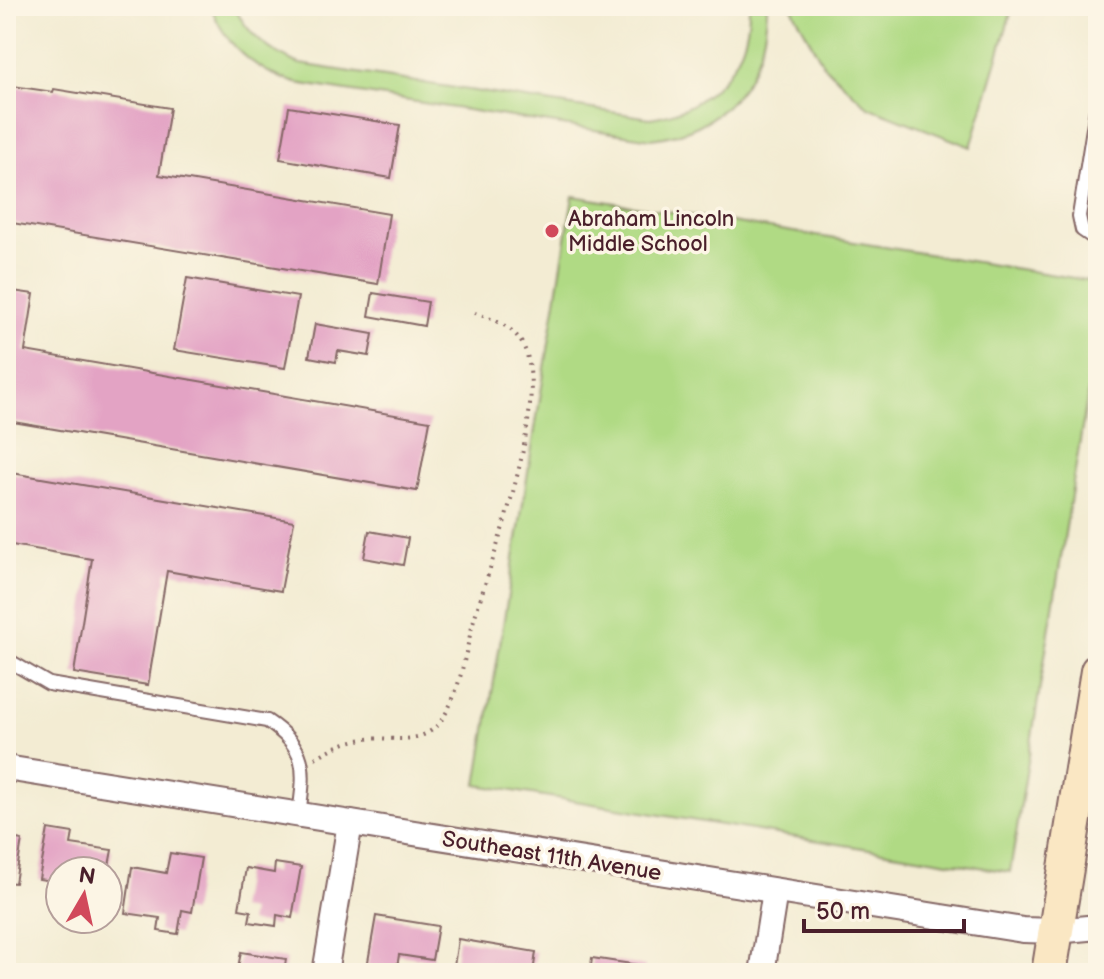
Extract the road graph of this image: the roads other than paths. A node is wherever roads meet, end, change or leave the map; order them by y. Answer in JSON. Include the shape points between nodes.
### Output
{"nodes":[{"id":1,"x":1098,"y":97,"type":"edge"},
{"id":2,"x":1098,"y":241,"type":"edge"},
{"id":3,"x":6,"y":659,"type":"edge"},
{"id":4,"x":1098,"y":671,"type":"edge"},
{"id":5,"x":6,"y":768,"type":"edge"},
{"id":6,"x":299,"y":815,"type":"junction"},
{"id":7,"x":350,"y":823,"type":"junction"},
{"id":8,"x":775,"y":891,"type":"junction"},
{"id":9,"x":1098,"y":927,"type":"edge"},
{"id":10,"x":1056,"y":931,"type":"junction"},
{"id":11,"x":325,"y":973,"type":"edge"},
{"id":12,"x":762,"y":973,"type":"edge"},
{"id":13,"x":1049,"y":973,"type":"edge"}],
"edges":[{"from":1,"to":2,"type":"lane","via":[[1079,216],[1082,230]]},
{"from":3,"to":6,"type":"lane","via":[[49,684],[267,721],[287,734],[298,751],[304,778]]},
{"from":4,"to":10,"type":"street"},
{"from":5,"to":6,"type":"street","name":"Southeast 11th Avenue"},
{"from":6,"to":7,"type":"street","name":"Southeast 11th Avenue"},
{"from":7,"to":8,"type":"street","name":"Southeast 11th Avenue"},
{"from":7,"to":11,"type":"street"},
{"from":8,"to":10,"type":"street","name":"Southeast 11th Avenue"},
{"from":8,"to":12,"type":"street"},
{"from":9,"to":10,"type":"street","name":"Southeast 11th Avenue"},
{"from":10,"to":13,"type":"street"}]}
